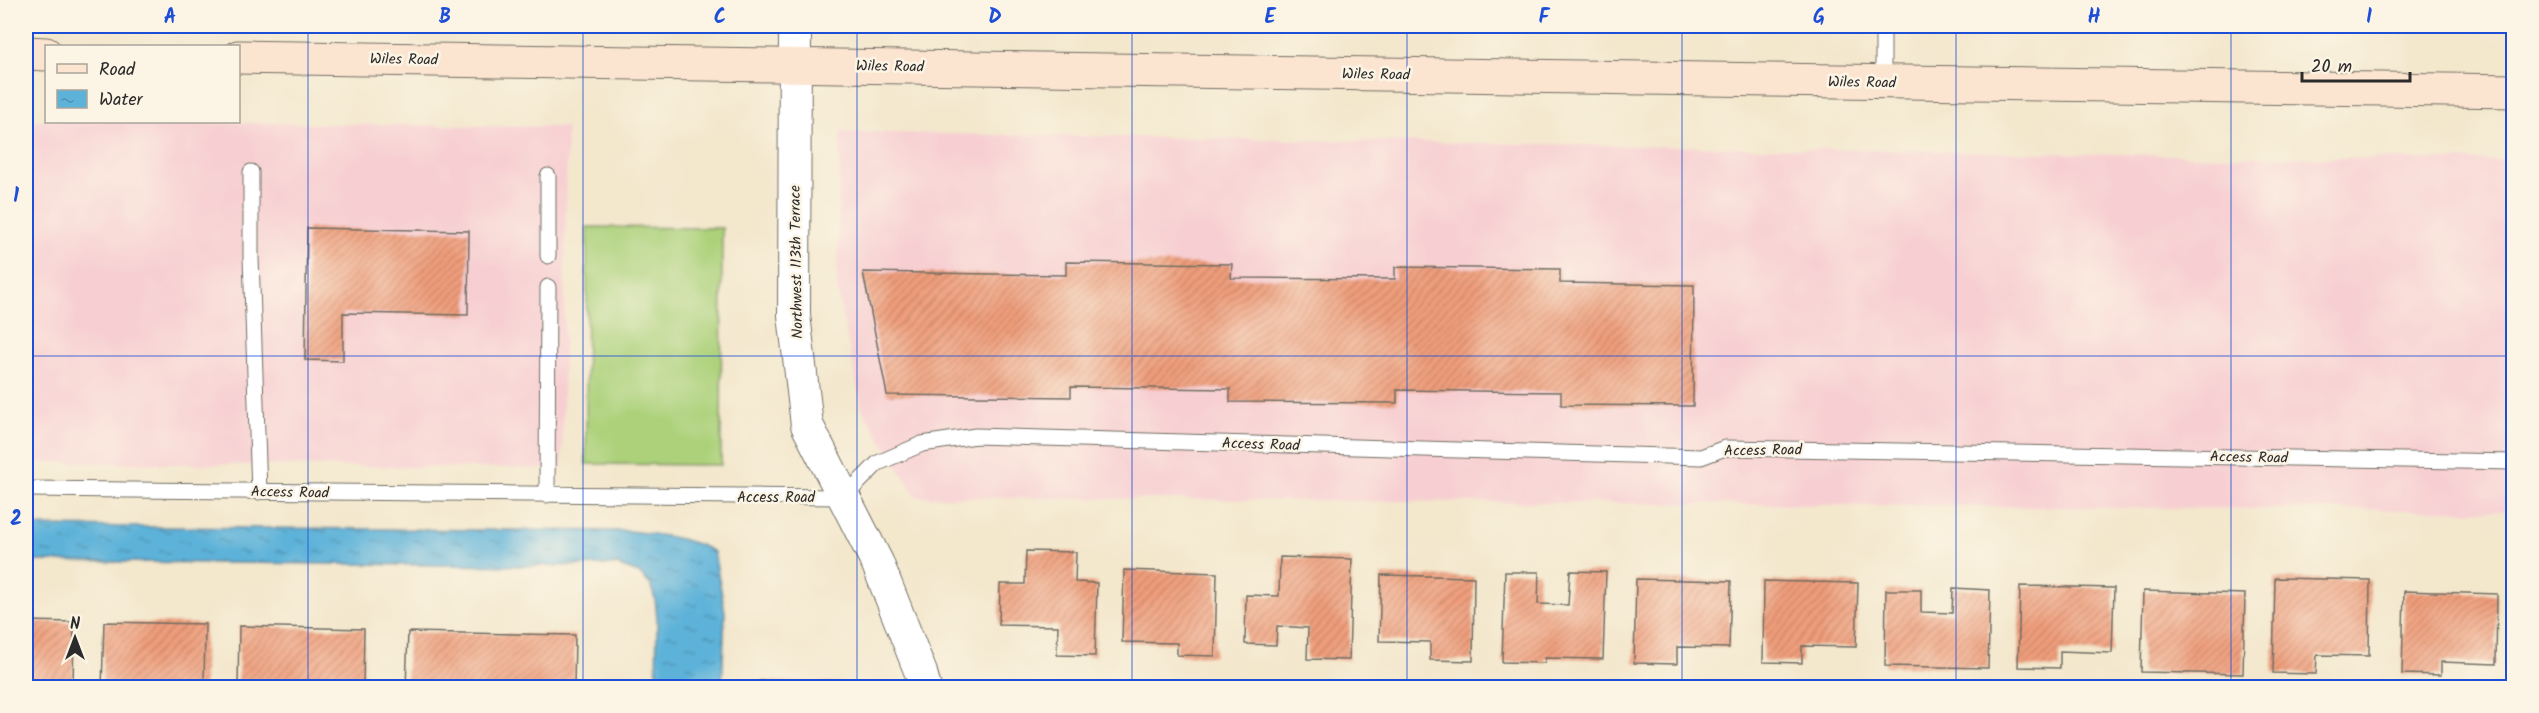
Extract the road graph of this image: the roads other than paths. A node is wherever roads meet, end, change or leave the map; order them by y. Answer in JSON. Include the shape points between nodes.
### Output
{"nodes":[{"id":1,"x":795,"y":26,"type":"edge"},
{"id":2,"x":1883,"y":26,"type":"edge"},
{"id":3,"x":26,"y":53,"type":"edge"},
{"id":4,"x":45,"y":54,"type":"edge"},
{"id":5,"x":240,"y":57,"type":"edge"},
{"id":6,"x":795,"y":64,"type":"junction"},
{"id":7,"x":1883,"y":82,"type":"junction"},
{"id":8,"x":2514,"y":91,"type":"edge"},
{"id":9,"x":251,"y":171,"type":"dead end"},
{"id":10,"x":548,"y":176,"type":"dead end"},
{"id":11,"x":548,"y":256,"type":"dead end"},
{"id":12,"x":548,"y":287,"type":"dead end"},
{"id":13,"x":2514,"y":462,"type":"edge"},
{"id":14,"x":26,"y":489,"type":"edge"},
{"id":15,"x":259,"y":492,"type":"junction"},
{"id":16,"x":547,"y":495,"type":"junction"},
{"id":17,"x":844,"y":497,"type":"junction"},
{"id":18,"x":925,"y":687,"type":"edge"}],
"edges":[{"from":1,"to":6,"type":"street","name":"Northwest 113th Terrace"},
{"from":2,"to":7,"type":"lane"},
{"from":3,"to":4,"type":"main road"},
{"from":5,"to":6,"type":"main road","name":"Wiles Road"},
{"from":6,"to":7,"type":"main road","name":"Wiles Road"},
{"from":6,"to":17,"type":"street","name":"Northwest 113th Terrace","via":[[794,315],[807,425]]},
{"from":7,"to":8,"type":"main road","name":"Wiles Road"},
{"from":9,"to":15,"type":"lane"},
{"from":10,"to":11,"type":"lane"},
{"from":12,"to":16,"type":"lane"},
{"from":13,"to":17,"type":"lane","name":"Access Road","via":[[1725,448],[1701,457],[976,436],[922,444],[878,463]]},
{"from":14,"to":15,"type":"lane","name":"Access Road"},
{"from":15,"to":16,"type":"lane","name":"Access Road"},
{"from":16,"to":17,"type":"lane","name":"Access Road"},
{"from":17,"to":18,"type":"street","name":"Northwest 113th Terrace","via":[[877,562]]}]}
